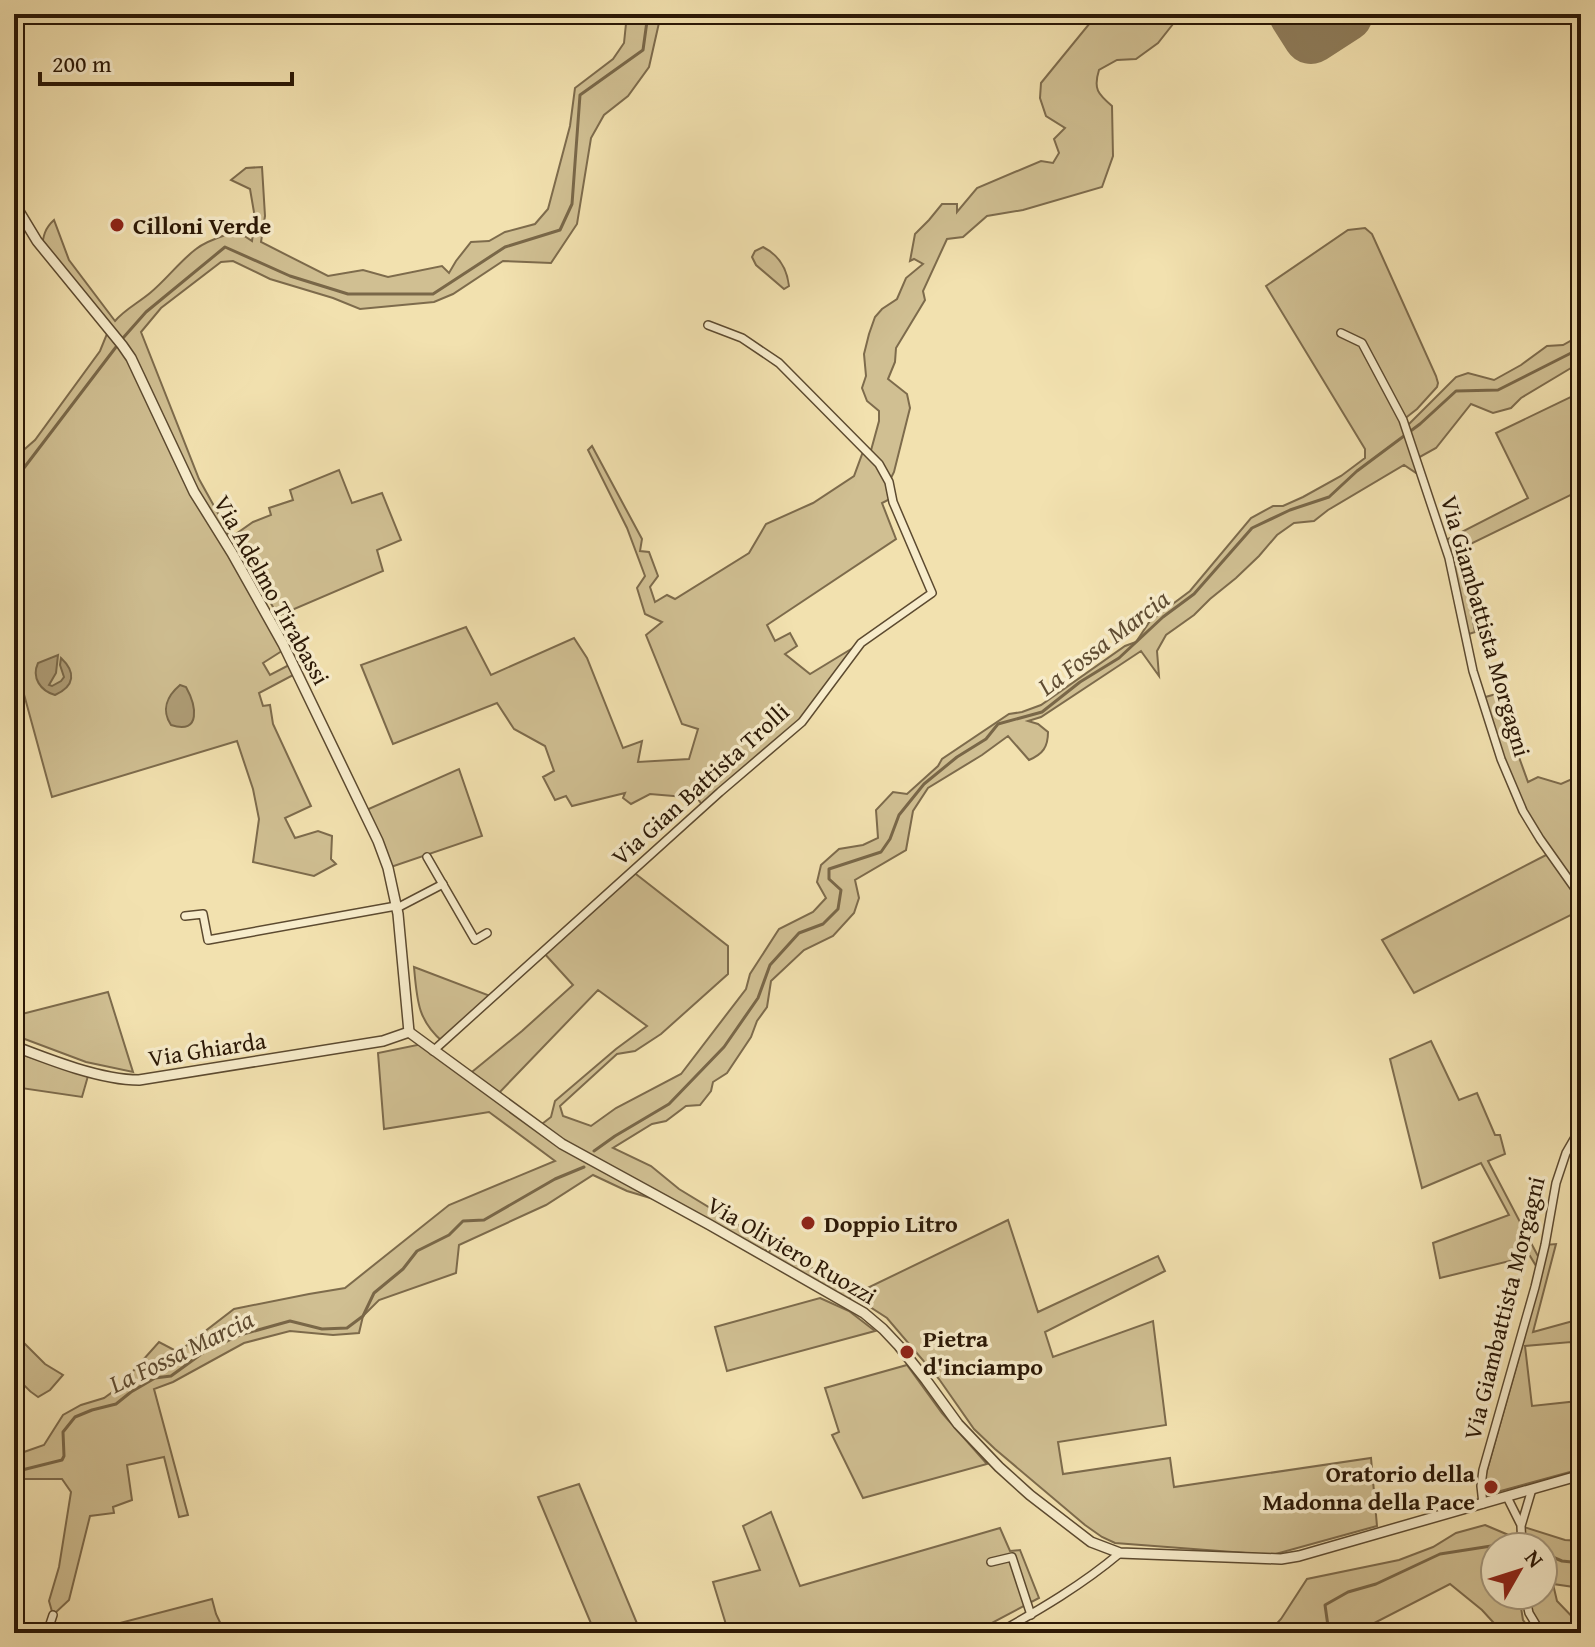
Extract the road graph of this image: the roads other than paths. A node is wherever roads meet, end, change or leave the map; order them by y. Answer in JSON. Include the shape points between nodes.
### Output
{"nodes":[{"id":1,"x":14,"y":203,"type":"edge"},
{"id":2,"x":708,"y":325,"type":"dead end"},
{"id":3,"x":1341,"y":333,"type":"dead end"},
{"id":4,"x":427,"y":857,"type":"dead end"},
{"id":5,"x":443,"y":884,"type":"junction"},
{"id":6,"x":1581,"y":897,"type":"edge"},
{"id":7,"x":397,"y":907,"type":"junction"},
{"id":8,"x":185,"y":916,"type":"dead end"},
{"id":9,"x":487,"y":933,"type":"dead end"},
{"id":10,"x":409,"y":1032,"type":"junction"},
{"id":11,"x":14,"y":1046,"type":"edge"},
{"id":12,"x":433,"y":1051,"type":"junction"},
{"id":13,"x":1581,"y":1127,"type":"edge"},
{"id":14,"x":1581,"y":1475,"type":"edge"},
{"id":15,"x":1532,"y":1489,"type":"junction"},
{"id":16,"x":1507,"y":1497,"type":"junction"},
{"id":17,"x":1483,"y":1504,"type":"junction"},
{"id":18,"x":1521,"y":1526,"type":"junction"},
{"id":19,"x":1521,"y":1531,"type":"edge"},
{"id":20,"x":1120,"y":1553,"type":"junction"},
{"id":21,"x":991,"y":1562,"type":"dead end"},
{"id":22,"x":1529,"y":1611,"type":"edge"},
{"id":23,"x":53,"y":1615,"type":"dead end"},
{"id":24,"x":1031,"y":1615,"type":"junction"},
{"id":25,"x":47,"y":1633,"type":"edge"},
{"id":26,"x":998,"y":1633,"type":"edge"},
{"id":27,"x":1541,"y":1633,"type":"edge"}],
"edges":[{"from":1,"to":7,"type":"street","name":"Via Adelmo Tirabassi","via":[[37,241],[131,358],[194,492],[264,608],[335,750],[378,841]]},
{"from":2,"to":12,"type":"street","name":"Via Gian Battista Trolli","via":[[742,338],[779,363],[879,464],[932,593],[861,643],[802,722]]},
{"from":3,"to":6,"type":"street","name":"Via Giambattista Morgagni","via":[[1362,343],[1403,420],[1449,558],[1473,671],[1501,759],[1523,811]]},
{"from":4,"to":5,"type":"street"},
{"from":5,"to":7,"type":"street"},
{"from":5,"to":9,"type":"street","via":[[475,940]]},
{"from":7,"to":8,"type":"street","via":[[208,940],[203,914]]},
{"from":7,"to":10,"type":"street","name":"Via Adelmo Tirabassi"},
{"from":10,"to":11,"type":"street","name":"Via Ghiarda","via":[[383,1041],[139,1080],[89,1072]]},
{"from":10,"to":12,"type":"street","name":"Via Oliviero Ruozzi"},
{"from":12,"to":20,"type":"street","name":"Via Oliviero Ruozzi","via":[[562,1144],[864,1313],[899,1346],[958,1424],[999,1467],[1091,1542]]},
{"from":13,"to":17,"type":"street","name":"Via Giambattista Morgagni","via":[[1556,1183],[1535,1287],[1483,1470]]},
{"from":14,"to":15,"type":"street","name":"Via Oliviero Ruozzi"},
{"from":15,"to":16,"type":"street","name":"Via Oliviero Ruozzi"},
{"from":15,"to":18,"type":"street"},
{"from":16,"to":17,"type":"street","name":"Via Oliviero Ruozzi"},
{"from":16,"to":18,"type":"street"},
{"from":17,"to":20,"type":"street","name":"Via Oliviero Ruozzi","via":[[1281,1559]]},
{"from":18,"to":19,"type":"street"},
{"from":20,"to":24,"type":"street"},
{"from":21,"to":24,"type":"street","via":[[1012,1557]]},
{"from":22,"to":27,"type":"street"},
{"from":23,"to":25,"type":"street"},
{"from":24,"to":26,"type":"street"}]}
